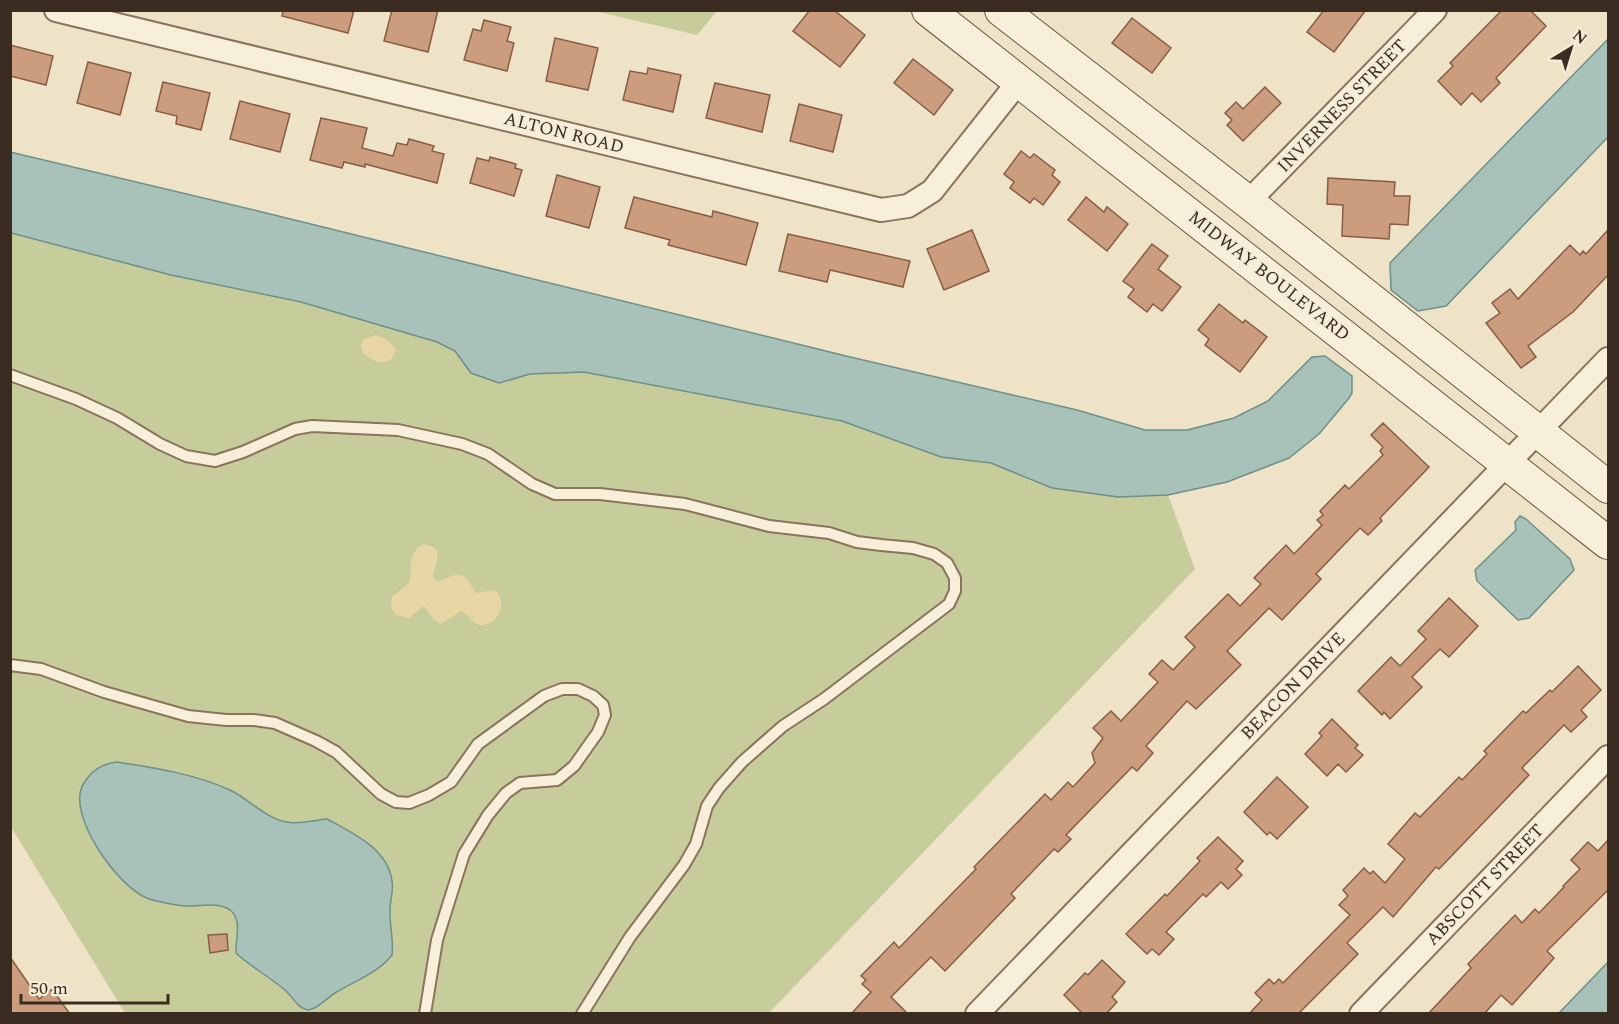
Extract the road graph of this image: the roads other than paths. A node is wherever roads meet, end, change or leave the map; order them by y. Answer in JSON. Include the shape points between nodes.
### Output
{"nodes":[{"id":1,"x":56,"y":10,"type":"edge"},
{"id":2,"x":928,"y":10,"type":"edge"},
{"id":3,"x":1001,"y":10,"type":"edge"},
{"id":4,"x":1432,"y":12,"type":"edge"},
{"id":5,"x":1019,"y":81,"type":"junction"},
{"id":6,"x":1248,"y":202,"type":"junction"},
{"id":7,"x":1608,"y":359,"type":"edge"},
{"id":8,"x":10,"y":375,"type":"edge"},
{"id":9,"x":1538,"y":432,"type":"junction"},
{"id":10,"x":1508,"y":463,"type":"junction"},
{"id":11,"x":1608,"y":487,"type":"edge"},
{"id":12,"x":1608,"y":543,"type":"edge"},
{"id":13,"x":10,"y":665,"type":"edge"},
{"id":14,"x":1608,"y":757,"type":"edge"},
{"id":15,"x":425,"y":1014,"type":"edge"},
{"id":16,"x":582,"y":1014,"type":"edge"},
{"id":17,"x":977,"y":1014,"type":"edge"},
{"id":18,"x":1361,"y":1014,"type":"edge"}],
"edges":[{"from":1,"to":5,"type":"street","name":"ALTON ROAD","via":[[881,210],[908,206],[932,191]]},
{"from":2,"to":5,"type":"street","name":"MIDWAY BOULEVARD"},
{"from":3,"to":6,"type":"street"},
{"from":4,"to":6,"type":"street","name":"INVERNESS STREET"},
{"from":5,"to":10,"type":"street","name":"MIDWAY BOULEVARD"},
{"from":6,"to":9,"type":"street"},
{"from":7,"to":9,"type":"street","name":"BEACON DRIVE"},
{"from":8,"to":16,"type":"lane","via":[[117,418],[186,456],[215,460],[312,426],[398,430],[488,454],[532,484],[555,494],[600,494],[685,504],[770,526],[913,548],[947,563],[955,578],[949,604],[761,743],[719,788],[684,865],[630,937]]},
{"from":9,"to":10,"type":"street","name":"BEACON DRIVE"},
{"from":9,"to":11,"type":"street"},
{"from":10,"to":12,"type":"street","name":"MIDWAY BOULEVARD"},
{"from":10,"to":17,"type":"street","name":"BEACON DRIVE"},
{"from":13,"to":15,"type":"lane","via":[[41,669],[188,716],[275,723],[336,752],[381,794],[396,802],[409,803],[451,782],[478,744],[544,696],[562,689],[578,689],[593,696],[603,705],[605,715],[574,766],[557,780],[520,783],[506,793],[464,854],[437,940]]},
{"from":14,"to":18,"type":"street","name":"ABSCOTT STREET"}]}
